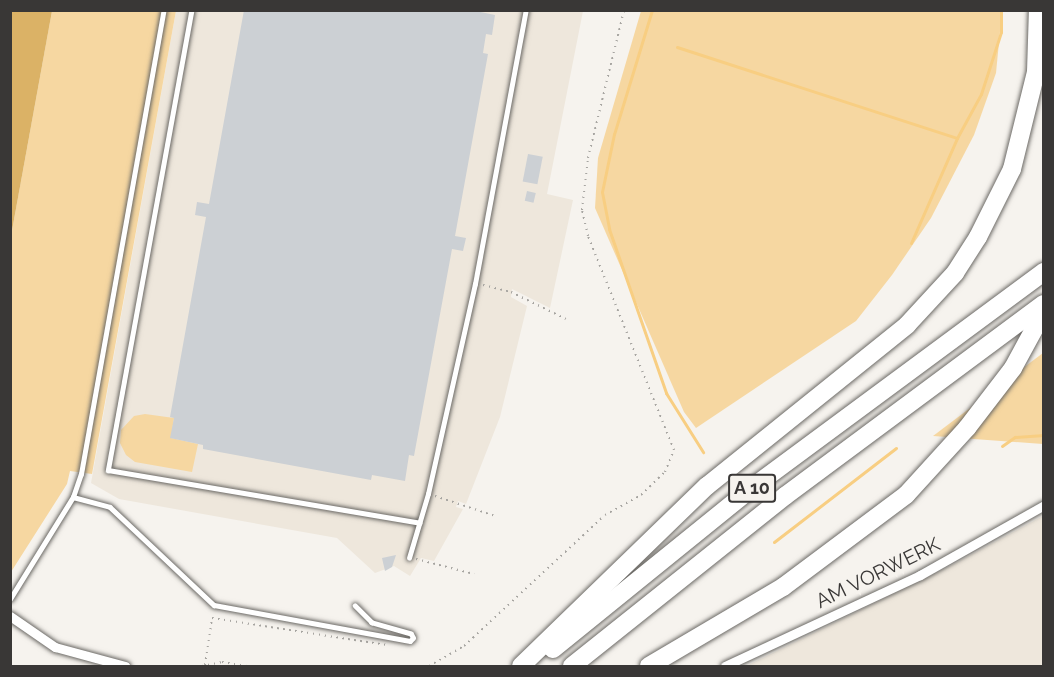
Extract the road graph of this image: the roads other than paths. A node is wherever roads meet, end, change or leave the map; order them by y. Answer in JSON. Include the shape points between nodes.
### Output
{"nodes":[{"id":1,"x":164,"y":10,"type":"edge"},
{"id":2,"x":192,"y":10,"type":"edge"},
{"id":3,"x":526,"y":10,"type":"edge"},
{"id":4,"x":1038,"y":10,"type":"edge"},
{"id":5,"x":1044,"y":272,"type":"edge"},
{"id":6,"x":1044,"y":304,"type":"edge"},
{"id":7,"x":1044,"y":311,"type":"edge"},
{"id":8,"x":73,"y":497,"type":"junction"},
{"id":9,"x":1044,"y":505,"type":"edge"},
{"id":10,"x":120,"y":506,"type":"dead end"},
{"id":11,"x":110,"y":507,"type":"junction"},
{"id":12,"x":420,"y":523,"type":"junction"},
{"id":13,"x":410,"y":558,"type":"road end"},
{"id":14,"x":10,"y":599,"type":"edge"},
{"id":15,"x":355,"y":606,"type":"dead end"},
{"id":16,"x":10,"y":616,"type":"edge"},
{"id":17,"x":125,"y":666,"type":"edge"},
{"id":18,"x":521,"y":666,"type":"edge"},
{"id":19,"x":532,"y":666,"type":"edge"},
{"id":20,"x":572,"y":666,"type":"edge"},
{"id":21,"x":649,"y":666,"type":"edge"},
{"id":22,"x":725,"y":666,"type":"edge"}],
"edges":[{"from":1,"to":8,"type":"lane","via":[[81,474]]},
{"from":2,"to":12,"type":"lane","via":[[108,470]]},
{"from":3,"to":12,"type":"lane","via":[[476,284]]},
{"from":4,"to":18,"type":"highway","via":[[1036,72],[1012,169],[955,273],[907,326],[707,486]]},
{"from":5,"to":19,"type":"highway","number":"A 10","via":[[753,487]]},
{"from":6,"to":20,"type":"highway","number":"A 10","via":[[785,496]]},
{"from":7,"to":21,"type":"highway","via":[[1013,368],[988,402],[906,495],[783,587]]},
{"from":8,"to":11,"type":"lane"},
{"from":8,"to":14,"type":"lane"},
{"from":9,"to":22,"type":"street","name":"AM VORWERK","via":[[920,575]]},
{"from":10,"to":11,"type":"lane"},
{"from":11,"to":15,"type":"lane","via":[[214,605],[410,641],[411,634],[372,623]]},
{"from":12,"to":13,"type":"lane"},
{"from":16,"to":17,"type":"street","via":[[55,647]]}]}
